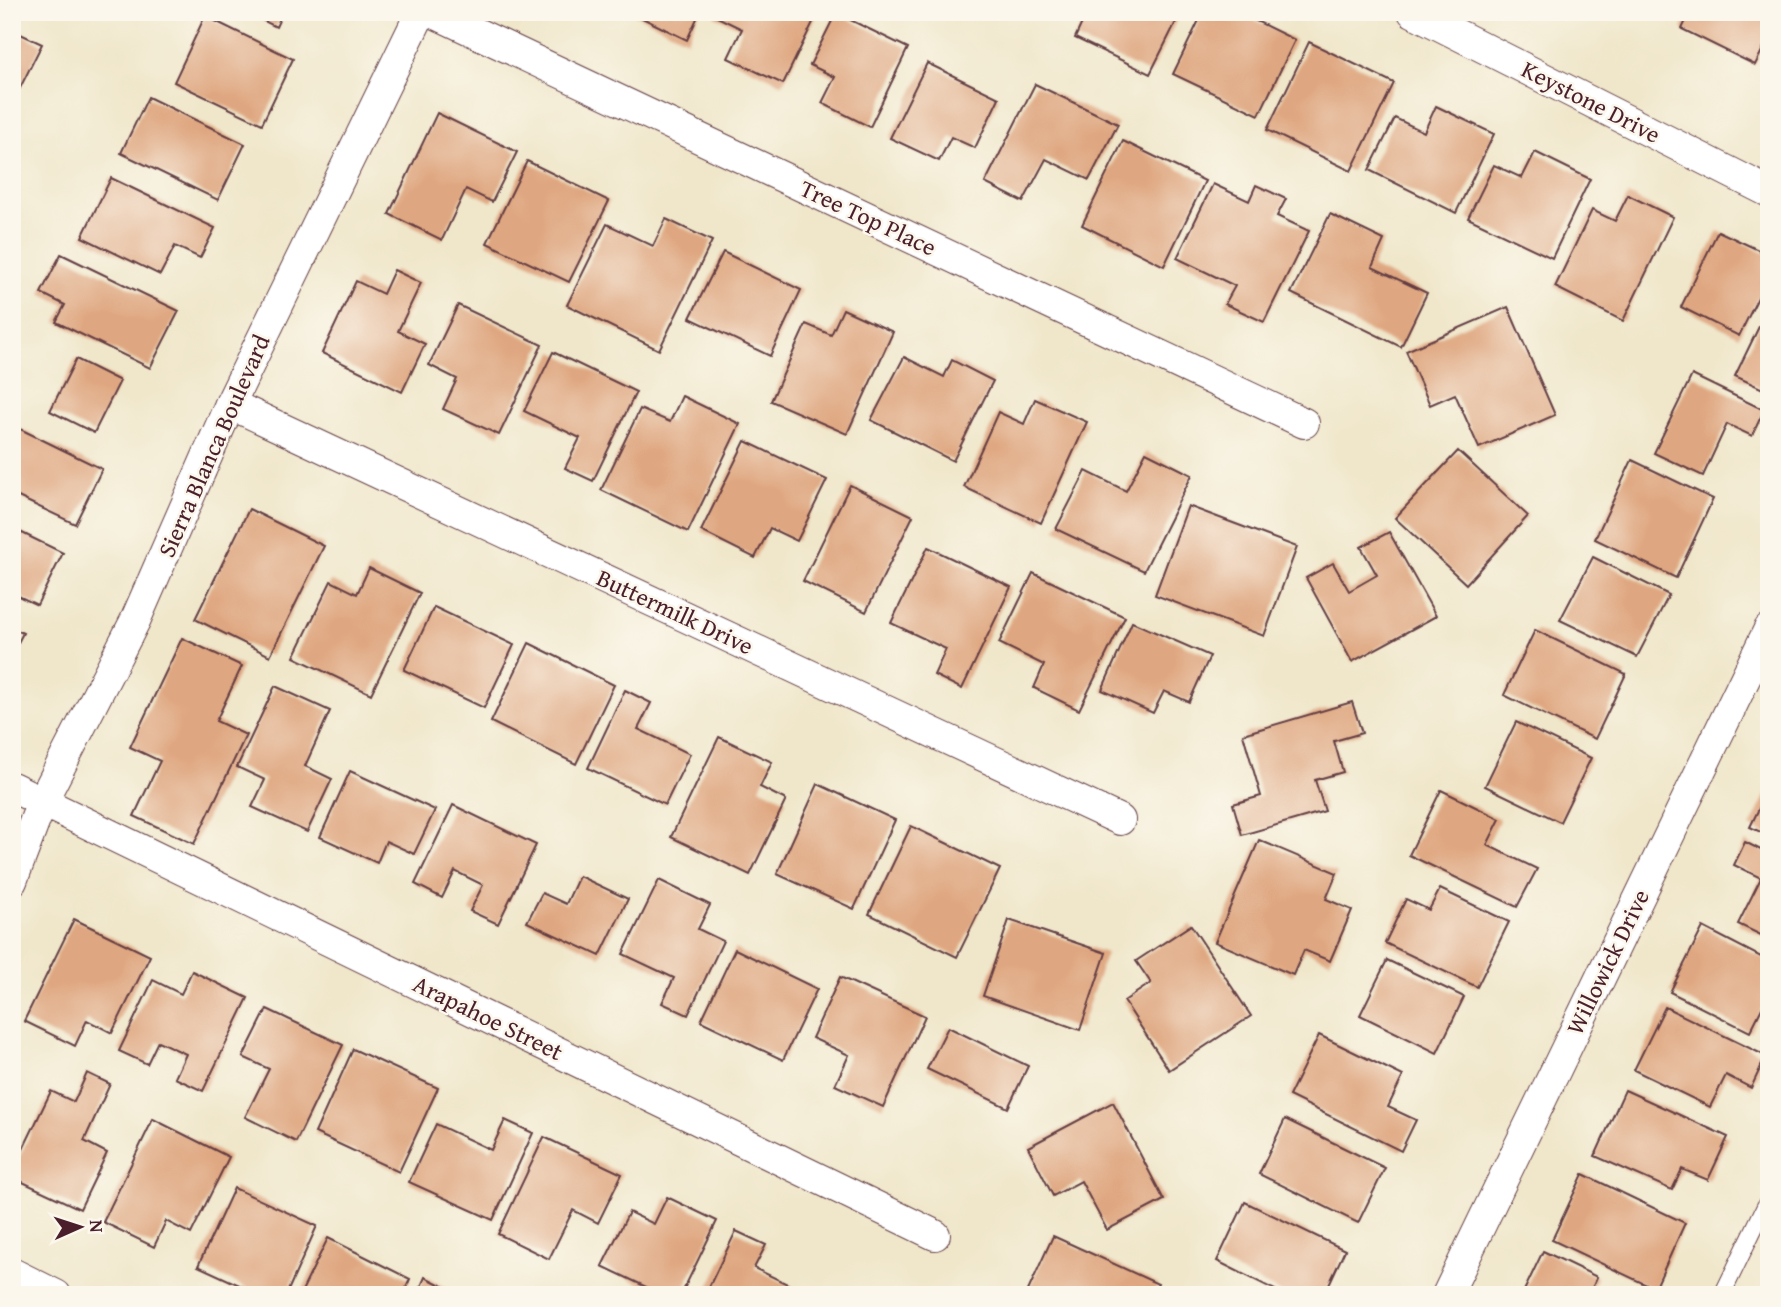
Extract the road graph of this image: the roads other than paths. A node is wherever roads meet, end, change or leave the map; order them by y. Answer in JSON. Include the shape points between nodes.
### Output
{"nodes":[{"id":1,"x":421,"y":12,"type":"edge"},
{"id":2,"x":432,"y":12,"type":"edge"},
{"id":3,"x":1413,"y":12,"type":"edge"},
{"id":4,"x":1769,"y":192,"type":"edge"},
{"id":5,"x":230,"y":404,"type":"junction"},
{"id":6,"x":1304,"y":423,"type":"dead end"},
{"id":7,"x":1769,"y":629,"type":"edge"},
{"id":8,"x":12,"y":787,"type":"edge"},
{"id":9,"x":42,"y":802,"type":"junction"},
{"id":10,"x":1121,"y":820,"type":"dead end"},
{"id":11,"x":12,"y":881,"type":"edge"},
{"id":12,"x":1768,"y":1199,"type":"edge"},
{"id":13,"x":935,"y":1235,"type":"dead end"},
{"id":14,"x":12,"y":1273,"type":"edge"},
{"id":15,"x":57,"y":1295,"type":"edge"},
{"id":16,"x":1447,"y":1295,"type":"edge"},
{"id":17,"x":1721,"y":1295,"type":"edge"}],
"edges":[{"from":1,"to":5,"type":"street","name":"Sierra Blanca Boulevard"},
{"from":2,"to":6,"type":"street","name":"Tree Top Place"},
{"from":3,"to":4,"type":"street","name":"Keystone Drive"},
{"from":5,"to":9,"type":"street","name":"Sierra Blanca Boulevard","via":[[135,621]]},
{"from":5,"to":10,"type":"street","name":"Buttermilk Drive"},
{"from":7,"to":16,"type":"street","name":"Willowick Drive"},
{"from":8,"to":9,"type":"street","name":"Arapahoe Street"},
{"from":9,"to":11,"type":"street","name":"Sierra Blanca Boulevard"},
{"from":9,"to":13,"type":"street","name":"Arapahoe Street"},
{"from":12,"to":17,"type":"lane"},
{"from":14,"to":15,"type":"street"}]}
